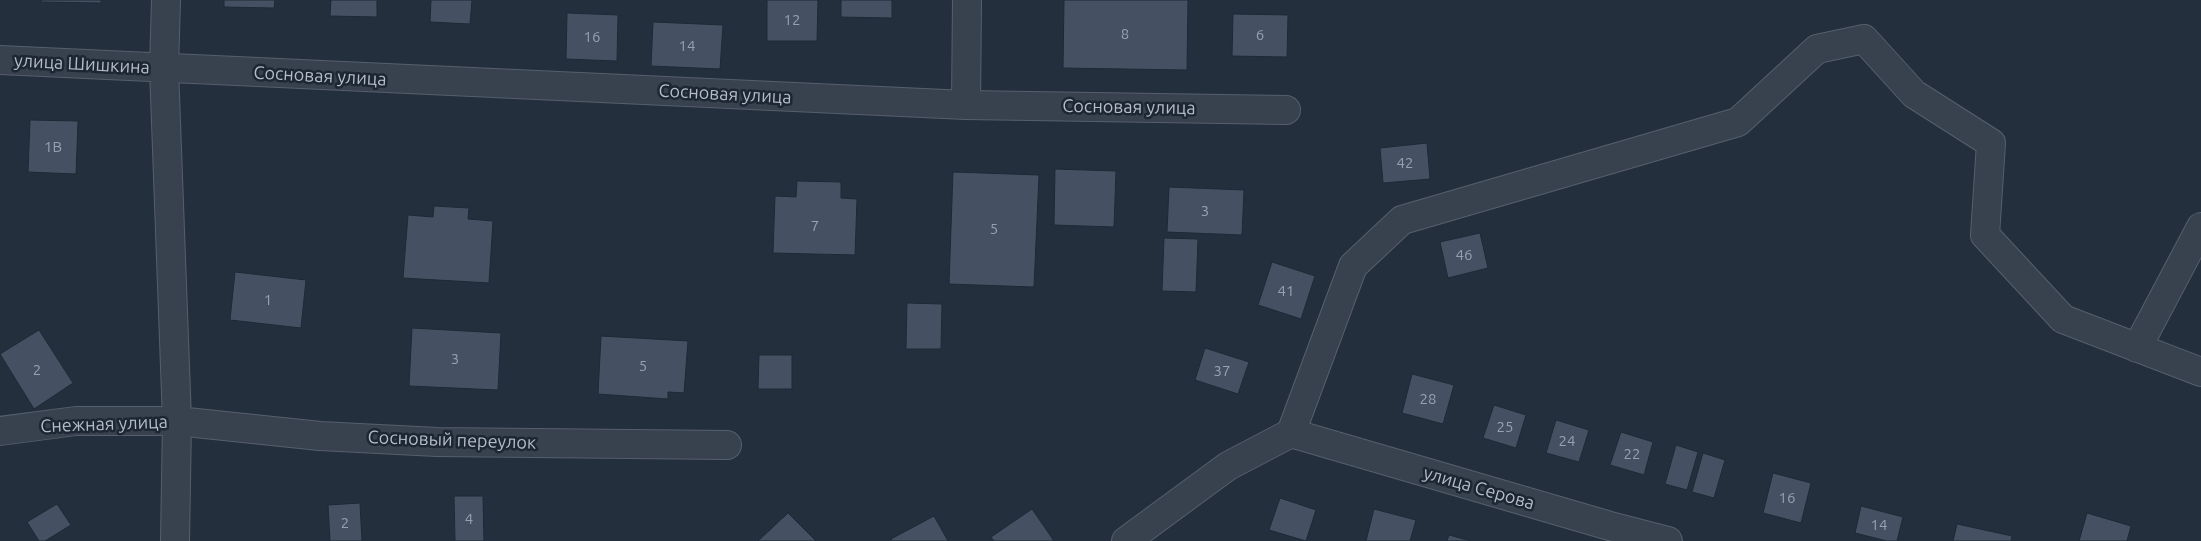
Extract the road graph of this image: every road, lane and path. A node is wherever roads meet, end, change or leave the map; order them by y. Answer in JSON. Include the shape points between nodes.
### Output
{"nodes":[{"id":1,"x":166,"y":0,"type":"edge"},
{"id":2,"x":967,"y":0,"type":"edge"},
{"id":3,"x":0,"y":60,"type":"edge"},
{"id":4,"x":164,"y":68,"type":"junction"},
{"id":5,"x":966,"y":105,"type":"junction"},
{"id":6,"x":1286,"y":110,"type":"dead end"},
{"id":7,"x":2201,"y":227,"type":"edge"},
{"id":8,"x":2137,"y":348,"type":"junction"},
{"id":9,"x":2201,"y":372,"type":"edge"},
{"id":10,"x":177,"y":421,"type":"junction"},
{"id":11,"x":0,"y":431,"type":"edge"},
{"id":12,"x":1291,"y":433,"type":"junction"},
{"id":13,"x":727,"y":445,"type":"dead end"},
{"id":14,"x":175,"y":541,"type":"edge"},
{"id":15,"x":1126,"y":541,"type":"edge"},
{"id":16,"x":1668,"y":541,"type":"edge"}],
"edges":[{"from":1,"to":4,"type":"street"},
{"from":2,"to":5,"type":"street"},
{"from":3,"to":4,"type":"street","name":"улица Шишкина"},
{"from":4,"to":5,"type":"street","name":"Сосновая улица"},
{"from":4,"to":10,"type":"street"},
{"from":5,"to":6,"type":"street","name":"Сосновая улица"},
{"from":7,"to":8,"type":"street"},
{"from":8,"to":9,"type":"street"},
{"from":8,"to":12,"type":"street","via":[[2064,319],[1985,235],[1991,143],[1914,94],[1864,39],[1817,49],[1738,122],[1402,220],[1353,266]]},
{"from":10,"to":11,"type":"street","name":"Снежная улица","via":[[76,421]]},
{"from":10,"to":13,"type":"street","name":"Сосновый переулок","via":[[320,436],[437,442]]},
{"from":10,"to":14,"type":"street"},
{"from":12,"to":15,"type":"street","via":[[1228,466]]},
{"from":12,"to":16,"type":"street","name":"улица Серова"}]}
